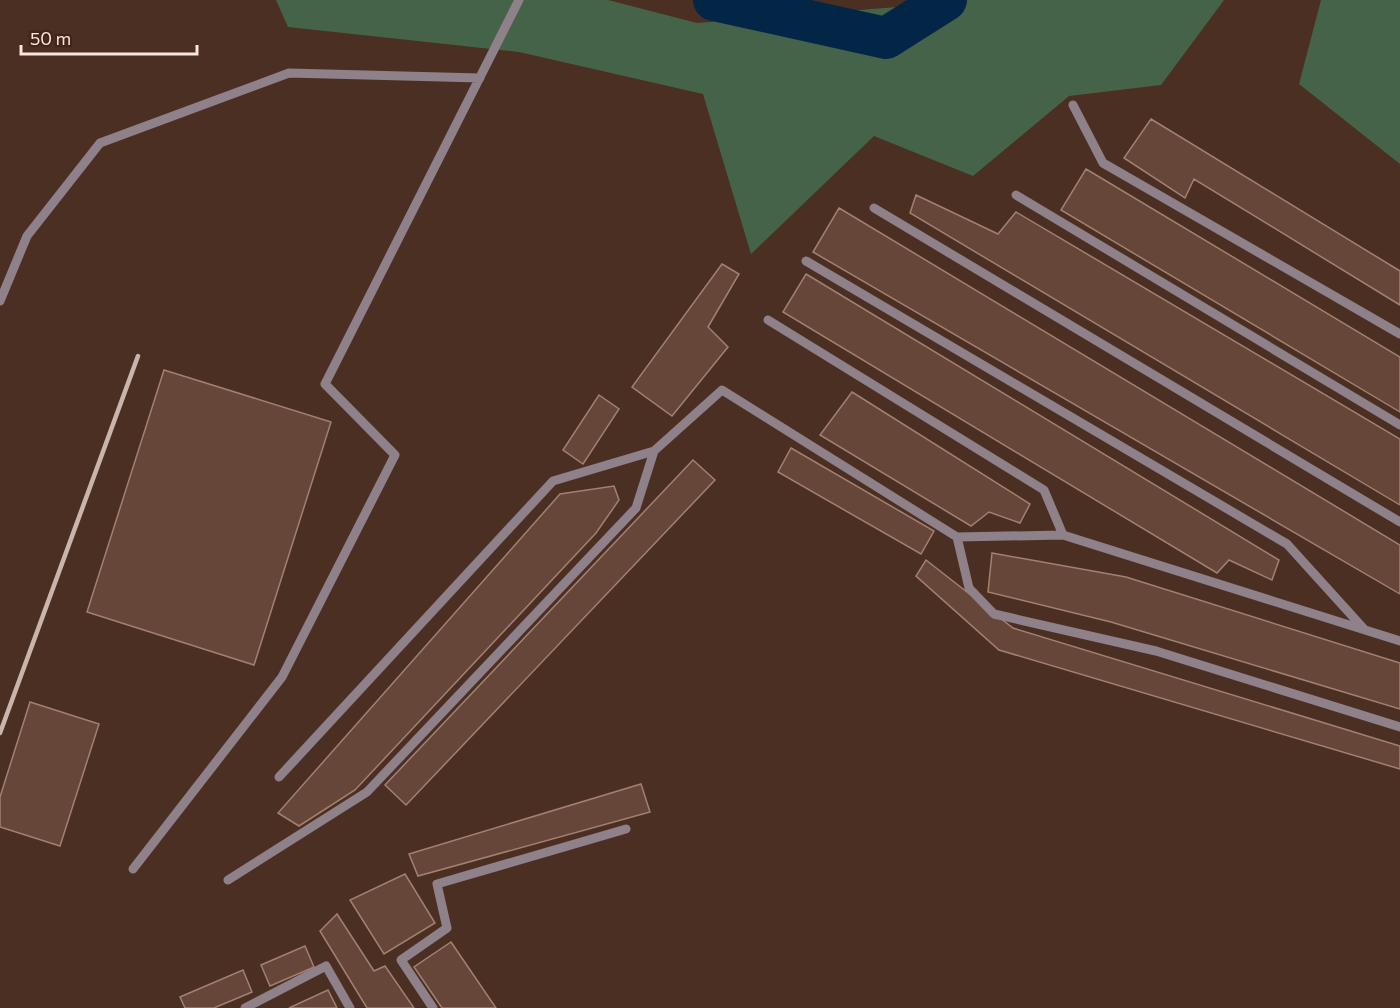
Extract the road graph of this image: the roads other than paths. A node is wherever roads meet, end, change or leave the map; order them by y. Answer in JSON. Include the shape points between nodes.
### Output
{"nodes":[{"id":1,"x":519,"y":0,"type":"edge"},
{"id":2,"x":480,"y":78,"type":"junction"},
{"id":3,"x":1073,"y":105,"type":"dead end"},
{"id":4,"x":1016,"y":195,"type":"dead end"},
{"id":5,"x":874,"y":208,"type":"dead end"},
{"id":6,"x":807,"y":261,"type":"dead end"},
{"id":7,"x":0,"y":301,"type":"edge"},
{"id":8,"x":768,"y":320,"type":"dead end"},
{"id":9,"x":1400,"y":334,"type":"edge"},
{"id":10,"x":1400,"y":425,"type":"edge"},
{"id":11,"x":654,"y":451,"type":"junction"},
{"id":12,"x":1400,"y":522,"type":"edge"},
{"id":13,"x":1063,"y":535,"type":"junction"},
{"id":14,"x":957,"y":537,"type":"junction"},
{"id":15,"x":1366,"y":631,"type":"junction"},
{"id":16,"x":1400,"y":641,"type":"edge"},
{"id":17,"x":1400,"y":727,"type":"edge"},
{"id":18,"x":279,"y":777,"type":"dead end"},
{"id":19,"x":626,"y":829,"type":"dead end"},
{"id":20,"x":132,"y":869,"type":"dead end"},
{"id":21,"x":228,"y":880,"type":"dead end"},
{"id":22,"x":245,"y":1008,"type":"edge"},
{"id":23,"x":350,"y":1008,"type":"edge"},
{"id":24,"x":433,"y":1008,"type":"edge"}],
"edges":[{"from":1,"to":2,"type":"lane"},
{"from":2,"to":7,"type":"lane","via":[[289,73],[100,143],[27,236]]},
{"from":2,"to":20,"type":"lane","via":[[325,384],[395,455],[282,677]]},
{"from":3,"to":9,"type":"lane","via":[[1103,163]]},
{"from":4,"to":10,"type":"lane"},
{"from":5,"to":12,"type":"lane"},
{"from":6,"to":15,"type":"lane","via":[[1287,544]]},
{"from":8,"to":13,"type":"lane","via":[[1044,489]]},
{"from":11,"to":14,"type":"lane","via":[[722,390]]},
{"from":11,"to":18,"type":"lane","via":[[552,481]]},
{"from":11,"to":21,"type":"lane","via":[[636,508],[367,792]]},
{"from":13,"to":14,"type":"lane"},
{"from":13,"to":15,"type":"lane"},
{"from":14,"to":17,"type":"lane","via":[[969,588],[994,614],[1156,651]]},
{"from":15,"to":16,"type":"lane"},
{"from":19,"to":24,"type":"lane","via":[[436,884],[447,928],[401,960]]},
{"from":22,"to":23,"type":"lane","via":[[326,966]]}]}
